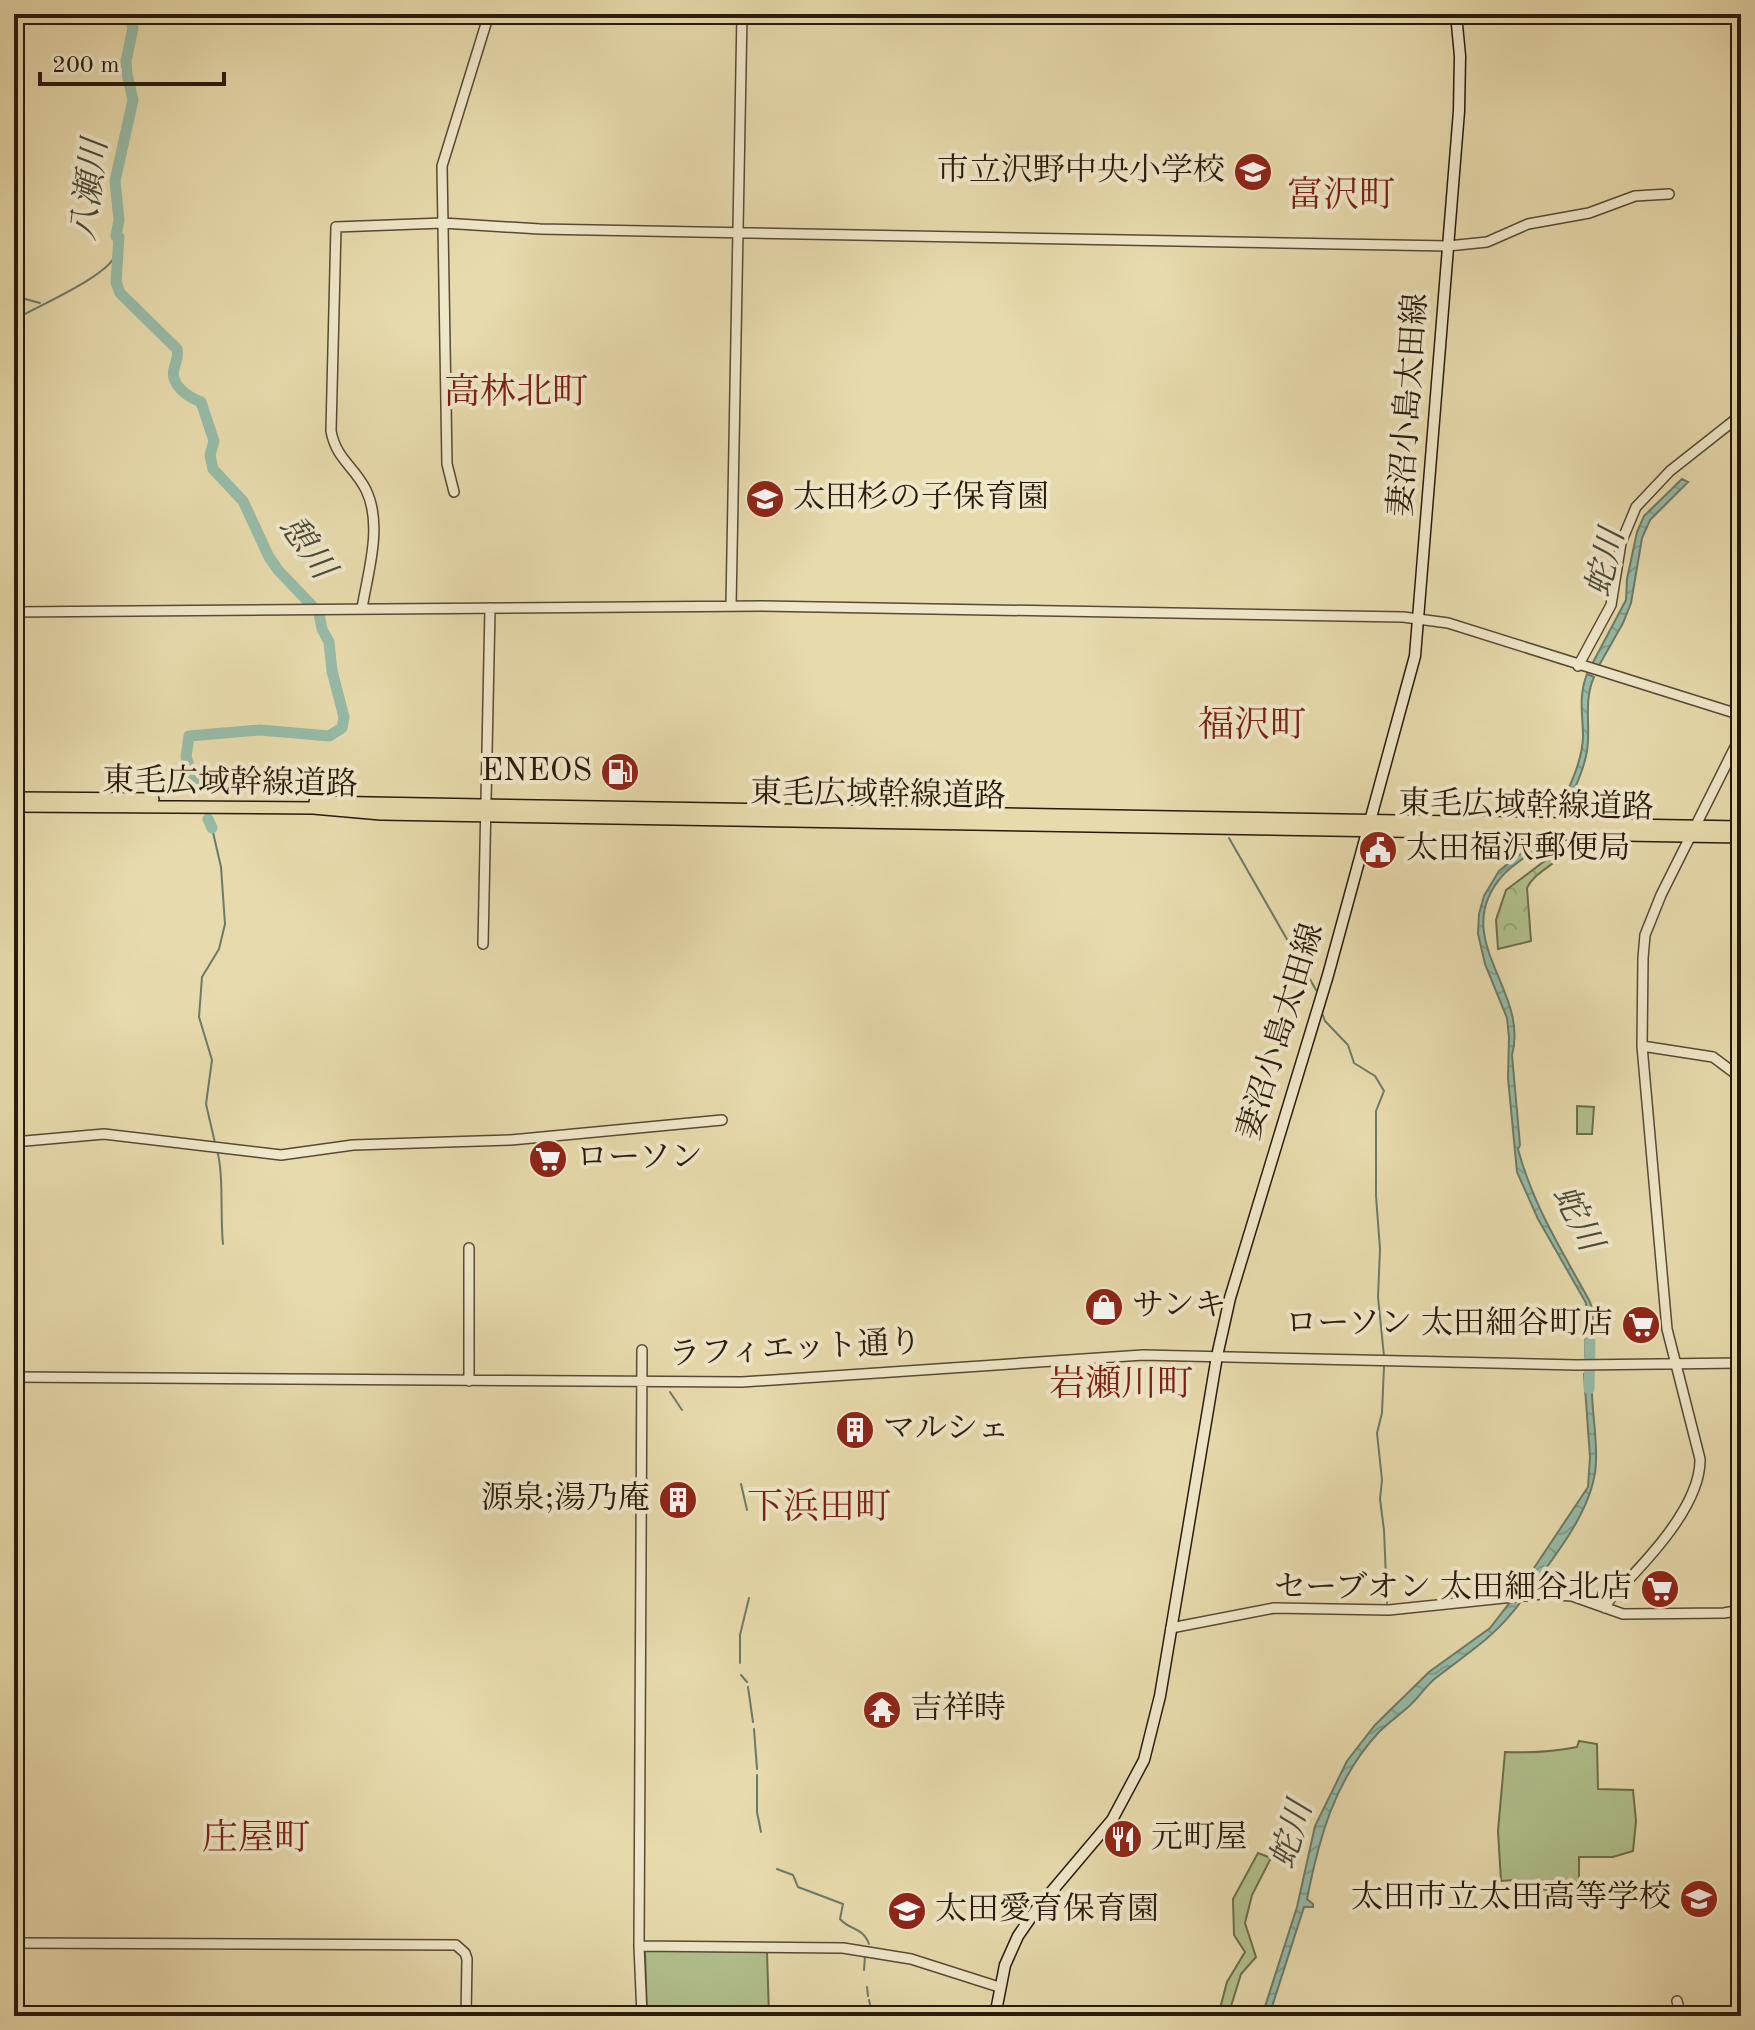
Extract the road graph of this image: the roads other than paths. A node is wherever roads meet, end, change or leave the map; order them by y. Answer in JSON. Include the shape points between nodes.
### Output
{"nodes":[{"id":1,"x":489,"y":14,"type":"edge"},
{"id":2,"x":742,"y":14,"type":"edge"},
{"id":3,"x":1456,"y":14,"type":"edge"},
{"id":4,"x":1669,"y":194,"type":"dead end"},
{"id":5,"x":443,"y":223,"type":"junction"},
{"id":6,"x":737,"y":232,"type":"junction"},
{"id":7,"x":1448,"y":246,"type":"junction"},
{"id":8,"x":1741,"y":415,"type":"edge"},
{"id":9,"x":454,"y":492,"type":"dead end"},
{"id":10,"x":731,"y":606,"type":"junction"},
{"id":11,"x":362,"y":608,"type":"junction"},
{"id":12,"x":490,"y":608,"type":"junction"},
{"id":13,"x":14,"y":612,"type":"edge"},
{"id":14,"x":1419,"y":618,"type":"junction"},
{"id":15,"x":1580,"y":666,"type":"junction"},
{"id":16,"x":1741,"y":715,"type":"edge"},
{"id":17,"x":1741,"y":735,"type":"edge"},
{"id":18,"x":14,"y":796,"type":"edge"},
{"id":19,"x":14,"y":809,"type":"edge"},
{"id":20,"x":484,"y":810,"type":"junction"},
{"id":21,"x":1369,"y":826,"type":"junction"},
{"id":22,"x":1741,"y":827,"type":"edge"},
{"id":23,"x":1566,"y":830,"type":"junction"},
{"id":24,"x":1691,"y":831,"type":"junction"},
{"id":25,"x":1741,"y":837,"type":"edge"},
{"id":26,"x":483,"y":944,"type":"dead end"},
{"id":27,"x":1642,"y":1046,"type":"junction"},
{"id":28,"x":1741,"y":1078,"type":"edge"},
{"id":29,"x":722,"y":1120,"type":"dead end"},
{"id":30,"x":14,"y":1142,"type":"edge"},
{"id":31,"x":469,"y":1248,"type":"dead end"},
{"id":32,"x":642,"y":1350,"type":"dead end"},
{"id":33,"x":1217,"y":1356,"type":"junction"},
{"id":34,"x":1741,"y":1363,"type":"edge"},
{"id":35,"x":1676,"y":1365,"type":"junction"},
{"id":36,"x":14,"y":1377,"type":"edge"},
{"id":37,"x":469,"y":1381,"type":"junction"},
{"id":38,"x":642,"y":1382,"type":"junction"},
{"id":39,"x":1605,"y":1608,"type":"junction"},
{"id":40,"x":1741,"y":1610,"type":"edge"},
{"id":41,"x":1171,"y":1628,"type":"junction"},
{"id":42,"x":14,"y":1943,"type":"edge"},
{"id":43,"x":639,"y":1946,"type":"junction"},
{"id":44,"x":999,"y":1987,"type":"junction"},
{"id":45,"x":1677,"y":2001,"type":"dead end"},
{"id":46,"x":466,"y":2016,"type":"edge"},
{"id":47,"x":642,"y":2016,"type":"edge"},
{"id":48,"x":995,"y":2016,"type":"edge"},
{"id":49,"x":1681,"y":2016,"type":"edge"}],
"edges":[{"from":1,"to":5,"type":"street","via":[[443,161]]},
{"from":2,"to":6,"type":"street"},
{"from":3,"to":7,"type":"main road","name":"妻沼小島太田線","via":[[1459,99]]},
{"from":4,"to":7,"type":"street","via":[[1635,196],[1589,213],[1528,224],[1487,242]]},
{"from":5,"to":6,"type":"street"},
{"from":5,"to":9,"type":"street","via":[[447,464]]},
{"from":5,"to":11,"type":"street","via":[[336,227],[331,431],[337,454],[365,488],[371,504],[372,544]]},
{"from":6,"to":7,"type":"street"},
{"from":6,"to":10,"type":"street"},
{"from":7,"to":14,"type":"main road","name":"妻沼小島太田線"},
{"from":8,"to":15,"type":"street","via":[[1670,471],[1636,507],[1621,543],[1611,605]]},
{"from":10,"to":12,"type":"street"},
{"from":10,"to":14,"type":"street"},
{"from":11,"to":12,"type":"street"},
{"from":11,"to":13,"type":"street"},
{"from":12,"to":20,"type":"street"},
{"from":14,"to":15,"type":"street"},
{"from":14,"to":21,"type":"main road","name":"妻沼小島太田線","via":[[1415,656]]},
{"from":15,"to":16,"type":"street"},
{"from":17,"to":24,"type":"street"},
{"from":18,"to":20,"type":"highway","name":"東毛広域幹線道路"},
{"from":19,"to":20,"type":"highway","name":"東毛広域幹線道路","via":[[313,808],[381,814]]},
{"from":20,"to":21,"type":"highway","name":"東毛広域幹線道路"},
{"from":20,"to":26,"type":"street"},
{"from":21,"to":23,"type":"highway","name":"東毛広域幹線道路","via":[[1530,834]]},
{"from":21,"to":23,"type":"highway","name":"東毛広域幹線道路","via":[[1540,824]]},
{"from":21,"to":33,"type":"main road","name":"妻沼小島太田線"},
{"from":22,"to":24,"type":"highway","name":"東毛広域幹線道路"},
{"from":23,"to":24,"type":"highway","name":"東毛広域幹線道路"},
{"from":24,"to":25,"type":"highway","name":"東毛広域幹線道路"},
{"from":24,"to":27,"type":"street","via":[[1645,935]]},
{"from":27,"to":28,"type":"street","via":[[1713,1057]]},
{"from":27,"to":35,"type":"street","via":[[1667,1329]]},
{"from":29,"to":30,"type":"street","via":[[511,1140],[353,1145],[281,1155],[104,1134]]},
{"from":31,"to":37,"type":"street"},
{"from":32,"to":38,"type":"street"},
{"from":33,"to":35,"type":"street","name":"ラフィエット通り"},
{"from":33,"to":38,"type":"street","name":"ラフィエット通り","via":[[1119,1356],[785,1380]]},
{"from":33,"to":41,"type":"main road","name":"妻沼小島太田線"},
{"from":34,"to":35,"type":"street"},
{"from":35,"to":39,"type":"street","via":[[1700,1474],[1653,1552]]},
{"from":36,"to":37,"type":"street","name":"ラフィエット通り"},
{"from":37,"to":38,"type":"street","name":"ラフィエット通り"},
{"from":38,"to":43,"type":"street"},
{"from":39,"to":40,"type":"street","via":[[1630,1614]]},
{"from":39,"to":41,"type":"street","via":[[1572,1596],[1537,1594],[1389,1610],[1274,1608]]},
{"from":41,"to":44,"type":"main road","name":"妻沼小島太田線","via":[[1157,1712],[1140,1771],[1106,1828],[1023,1928]]},
{"from":42,"to":46,"type":"street","via":[[456,1945],[467,1959]]},
{"from":43,"to":44,"type":"street","via":[[843,1948],[911,1959]]},
{"from":43,"to":47,"type":"street"},
{"from":44,"to":48,"type":"main road","name":"妻沼小島太田線"},
{"from":45,"to":49,"type":"street"}]}
